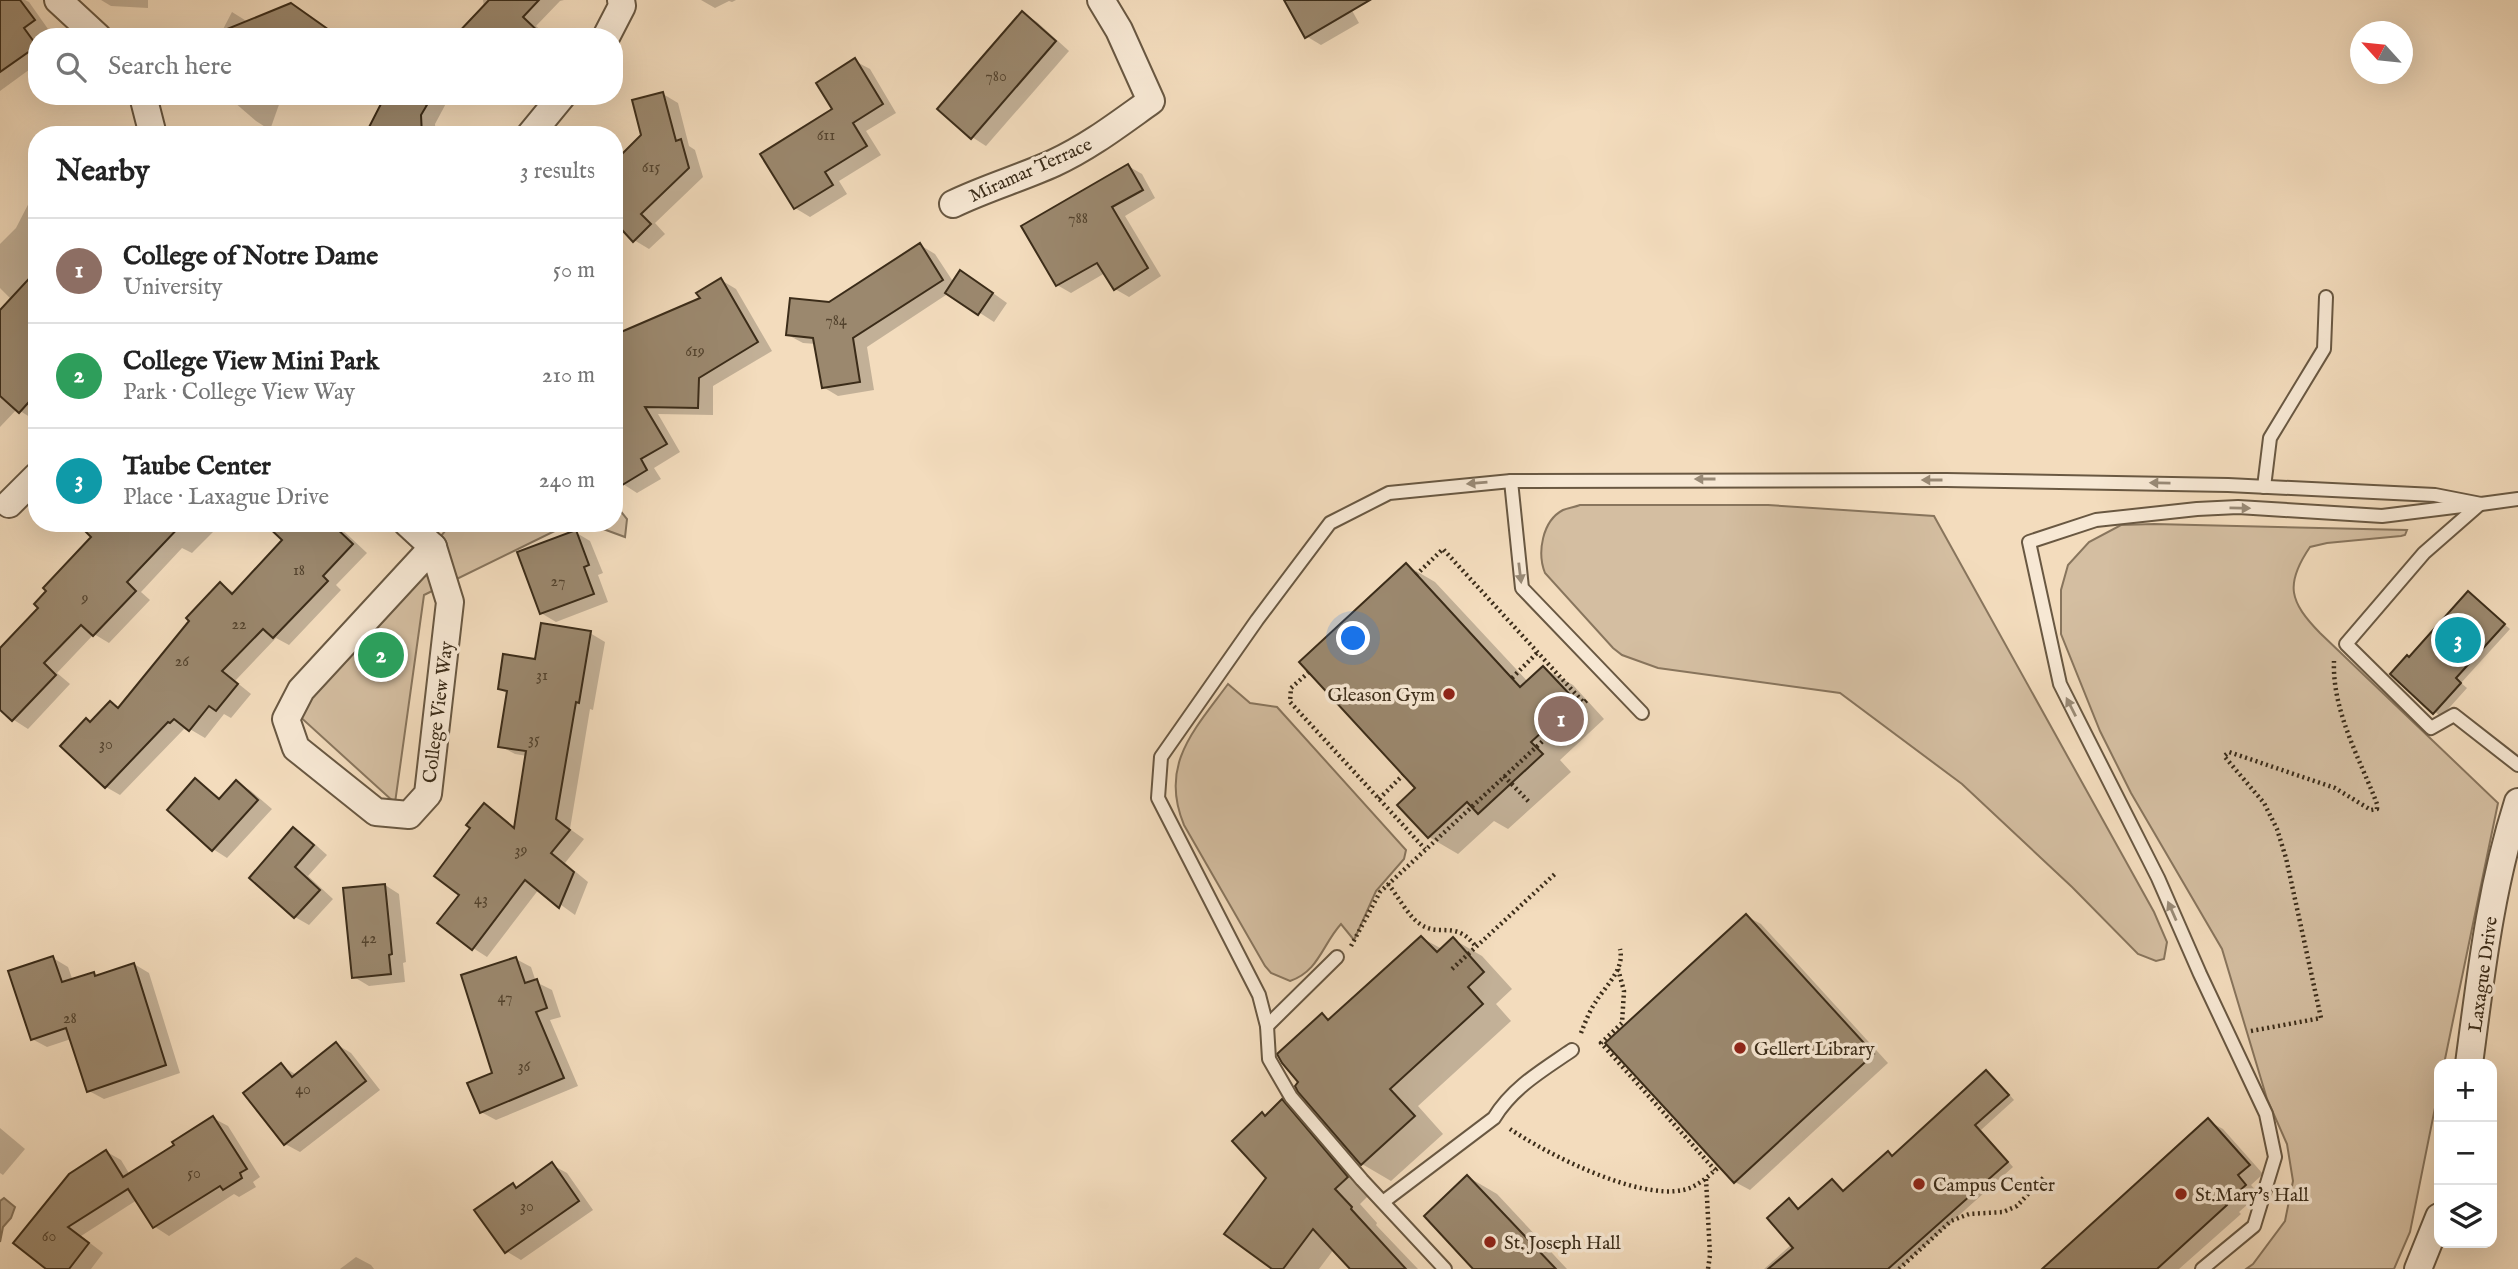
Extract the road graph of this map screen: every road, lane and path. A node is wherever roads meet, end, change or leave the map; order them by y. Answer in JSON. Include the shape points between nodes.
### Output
{"nodes":[{"id":1,"x":58,"y":0,"type":"edge"},
{"id":2,"x":621,"y":0,"type":"edge"},
{"id":3,"x":1101,"y":0,"type":"edge"},
{"id":4,"x":88,"y":28,"type":"edge"},
{"id":5,"x":611,"y":28,"type":"edge"},
{"id":6,"x":145,"y":105,"type":"edge"},
{"id":7,"x":555,"y":105,"type":"edge"},
{"id":8,"x":151,"y":126,"type":"edge"},
{"id":9,"x":537,"y":126,"type":"edge"},
{"id":10,"x":953,"y":204,"type":"dead end"},
{"id":11,"x":2326,"y":297,"type":"dead end"},
{"id":12,"x":1511,"y":481,"type":"junction"},
{"id":13,"x":28,"y":485,"type":"edge"},
{"id":14,"x":2264,"y":486,"type":"junction"},
{"id":15,"x":2518,"y":499,"type":"edge"},
{"id":16,"x":9,"y":504,"type":"dead end"},
{"id":17,"x":2481,"y":504,"type":"junction"},
{"id":18,"x":417,"y":532,"type":"edge"},
{"id":19,"x":433,"y":547,"type":"junction"},
{"id":20,"x":1416,"y":575,"type":"dead end"},
{"id":21,"x":2346,"y":644,"type":"junction"},
{"id":22,"x":1537,"y":653,"type":"junction"},
{"id":23,"x":1308,"y":672,"type":"dead end"},
{"id":24,"x":1512,"y":678,"type":"dead end"},
{"id":25,"x":1588,"y":699,"type":"dead end"},
{"id":26,"x":1584,"y":704,"type":"junction"},
{"id":27,"x":1643,"y":713,"type":"dead end"},
{"id":28,"x":2518,"y":765,"type":"edge"},
{"id":29,"x":1403,"y":775,"type":"dead end"},
{"id":30,"x":1504,"y":776,"type":"junction"},
{"id":31,"x":1378,"y":799,"type":"junction"},
{"id":32,"x":1529,"y":802,"type":"dead end"},
{"id":33,"x":2518,"y":802,"type":"edge"},
{"id":34,"x":1410,"y":819,"type":"dead end"},
{"id":35,"x":1403,"y":825,"type":"junction"},
{"id":36,"x":1425,"y":849,"type":"junction"},
{"id":37,"x":1556,"y":873,"type":"dead end"},
{"id":38,"x":1388,"y":884,"type":"junction"},
{"id":39,"x":1476,"y":947,"type":"junction"},
{"id":40,"x":1620,"y":949,"type":"dead end"},
{"id":41,"x":1337,"y":957,"type":"joint"},
{"id":42,"x":1452,"y":969,"type":"dead end"},
{"id":43,"x":1618,"y":970,"type":"junction"},
{"id":44,"x":1267,"y":1026,"type":"junction"},
{"id":45,"x":2229,"y":1036,"type":"junction"},
{"id":46,"x":1572,"y":1050,"type":"joint"},
{"id":47,"x":2470,"y":1059,"type":"edge"},
{"id":48,"x":1494,"y":1118,"type":"junction"},
{"id":49,"x":2044,"y":1177,"type":"dead end"},
{"id":50,"x":1706,"y":1179,"type":"junction"},
{"id":51,"x":1383,"y":1202,"type":"junction"},
{"id":52,"x":2434,"y":1229,"type":"edge"},
{"id":53,"x":1445,"y":1269,"type":"edge"},
{"id":54,"x":1708,"y":1269,"type":"edge"},
{"id":55,"x":1899,"y":1269,"type":"edge"},
{"id":56,"x":2202,"y":1269,"type":"edge"},
{"id":57,"x":2418,"y":1269,"type":"edge"}],
"edges":[{"from":1,"to":4,"type":"street"},
{"from":2,"to":5,"type":"street"},
{"from":3,"to":10,"type":"street","name":"Miramar Terrace","via":[[1151,101],[1100,138],[1054,163]]},
{"from":6,"to":8,"type":"street"},
{"from":7,"to":9,"type":"street"},
{"from":11,"to":14,"type":"lane","via":[[2324,349],[2270,438]]},
{"from":14,"to":12,"type":"lane","one_way":true,"via":[[1945,480]]},
{"from":12,"to":27,"type":"lane","one_way":true,"via":[[1522,588]]},
{"from":12,"to":44,"type":"lane","one_way":true,"via":[[1389,492],[1330,523],[1161,757],[1158,797],[1259,995]]},
{"from":13,"to":16,"type":"street"},
{"from":14,"to":17,"type":"lane","via":[[2435,495]]},
{"from":15,"to":17,"type":"lane"},
{"from":17,"to":21,"type":"lane","via":[[2424,553]]},
{"from":45,"to":17,"type":"lane","one_way":true,"via":[[2158,878],[2060,684],[2029,542],[2096,520],[2197,509],[2238,507],[2382,516]]},
{"from":18,"to":19,"type":"street"},
{"from":19,"to":19,"type":"street","name":"College View Way","via":[[300,690],[286,719],[296,748],[376,812],[409,815],[428,794],[450,602]]},
{"from":20,"to":22,"type":"path","via":[[1443,550]]},
{"from":21,"to":28,"type":"lane","via":[[2431,728],[2454,715]]},
{"from":21,"to":45,"type":"path","via":[[2334,659],[2333,680],[2377,809],[2371,810],[2334,788],[2229,752],[2224,756],[2264,803],[2277,829],[2321,1018]]},
{"from":22,"to":24,"type":"path"},
{"from":22,"to":26,"type":"path"},
{"from":23,"to":31,"type":"path","via":[[1290,688],[1290,702]]},
{"from":25,"to":26,"type":"path"},
{"from":26,"to":30,"type":"path"},
{"from":29,"to":31,"type":"path"},
{"from":30,"to":32,"type":"path"},
{"from":30,"to":36,"type":"path"},
{"from":31,"to":35,"type":"path"},
{"from":33,"to":47,"type":"street","name":"Laxague Drive","via":[[2487,926]]},
{"from":34,"to":35,"type":"path"},
{"from":35,"to":36,"type":"path"},
{"from":36,"to":38,"type":"path"},
{"from":37,"to":39,"type":"path"},
{"from":38,"to":39,"type":"path","via":[[1418,923],[1456,930]]},
{"from":38,"to":41,"type":"path","via":[[1357,939]]},
{"from":39,"to":42,"type":"path"},
{"from":40,"to":43,"type":"path"},
{"from":41,"to":44,"type":"lane"},
{"from":43,"to":46,"type":"path","via":[[1595,1002]]},
{"from":43,"to":50,"type":"path","via":[[1624,990],[1622,1023],[1601,1044],[1717,1168]]},
{"from":44,"to":51,"type":"lane","via":[[1269,1059],[1291,1097]]},
{"from":45,"to":56,"type":"lane","via":[[2266,1114],[2275,1157],[2254,1226]]},
{"from":46,"to":48,"type":"lane","via":[[1521,1085]]},
{"from":48,"to":50,"type":"path","via":[[1557,1155],[1637,1188],[1683,1190]]},
{"from":48,"to":51,"type":"lane"},
{"from":49,"to":55,"type":"path","via":[[2017,1206],[1951,1221]]},
{"from":50,"to":54,"type":"path"},
{"from":51,"to":53,"type":"lane"},
{"from":52,"to":57,"type":"street"}]}
